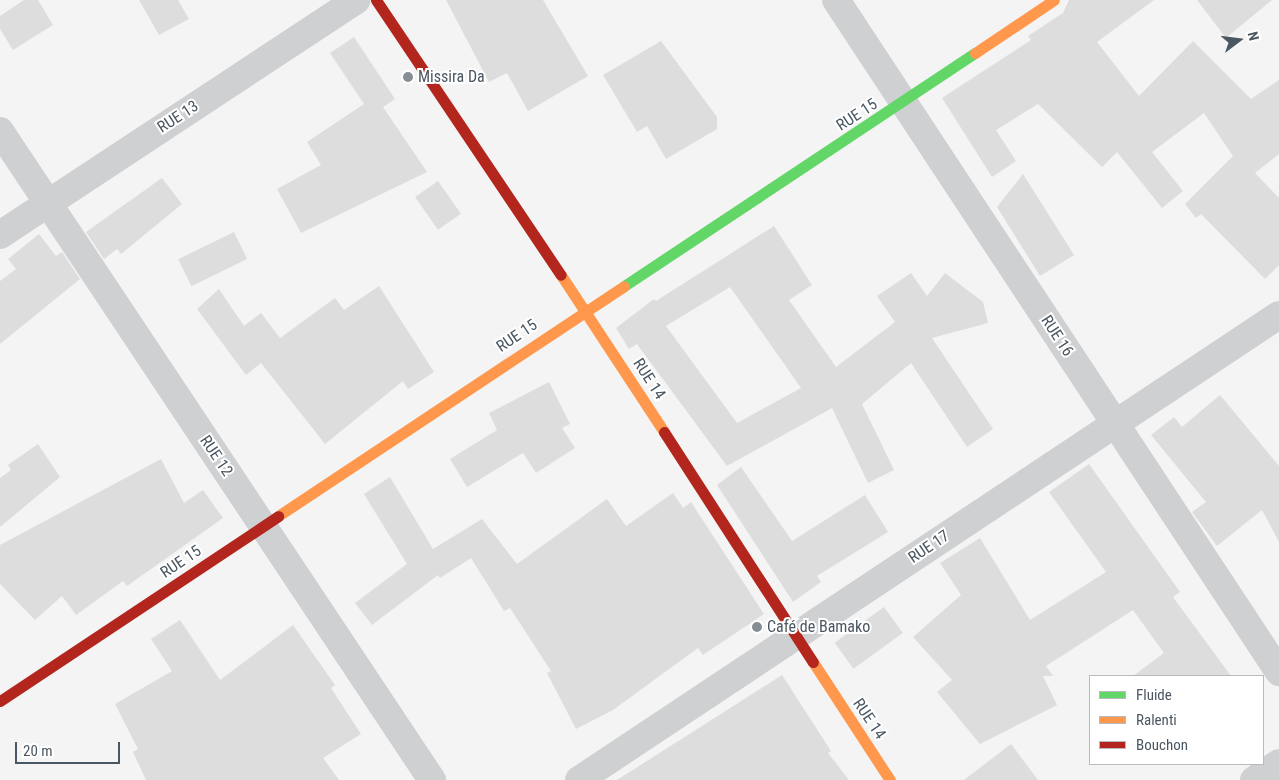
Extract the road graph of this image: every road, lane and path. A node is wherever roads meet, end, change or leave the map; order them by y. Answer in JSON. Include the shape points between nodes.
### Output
{"nodes":[{"id":1,"x":357,"y":0,"type":"edge"},
{"id":2,"x":376,"y":0,"type":"edge"},
{"id":3,"x":836,"y":0,"type":"edge"},
{"id":4,"x":1054,"y":0,"type":"edge"},
{"id":5,"x":904,"y":103,"type":"junction"},
{"id":6,"x":0,"y":132,"type":"edge"},
{"id":7,"x":48,"y":203,"type":"junction"},
{"id":8,"x":0,"y":234,"type":"edge"},
{"id":9,"x":585,"y":310,"type":"junction"},
{"id":10,"x":1279,"y":314,"type":"edge"},
{"id":11,"x":1115,"y":424,"type":"junction"},
{"id":12,"x":263,"y":526,"type":"junction"},
{"id":13,"x":794,"y":637,"type":"junction"},
{"id":14,"x":1279,"y":672,"type":"edge"},
{"id":15,"x":0,"y":701,"type":"edge"},
{"id":16,"x":1279,"y":763,"type":"edge"},
{"id":17,"x":432,"y":780,"type":"edge"},
{"id":18,"x":579,"y":780,"type":"edge"},
{"id":19,"x":890,"y":780,"type":"edge"},
{"id":20,"x":1254,"y":780,"type":"edge"}],
"edges":[{"from":1,"to":7,"type":"street","name":"RUE 13"},
{"from":2,"to":9,"type":"street","name":"RUE 14"},
{"from":3,"to":5,"type":"street","name":"RUE 16"},
{"from":4,"to":5,"type":"street","name":"RUE 15"},
{"from":5,"to":9,"type":"street","name":"RUE 15"},
{"from":5,"to":11,"type":"street","name":"RUE 16"},
{"from":6,"to":7,"type":"street","name":"RUE 12"},
{"from":7,"to":8,"type":"street","name":"RUE 13"},
{"from":7,"to":12,"type":"street","name":"RUE 12"},
{"from":9,"to":12,"type":"street","name":"RUE 15"},
{"from":9,"to":13,"type":"street","name":"RUE 14"},
{"from":10,"to":11,"type":"street","name":"RUE 17"},
{"from":11,"to":13,"type":"street","name":"RUE 17"},
{"from":11,"to":14,"type":"street","name":"RUE 16"},
{"from":12,"to":15,"type":"street","name":"RUE 15"},
{"from":12,"to":17,"type":"street","name":"RUE 12"},
{"from":13,"to":18,"type":"street","name":"RUE 17"},
{"from":13,"to":19,"type":"street","name":"RUE 14"},
{"from":16,"to":20,"type":"street"}]}
